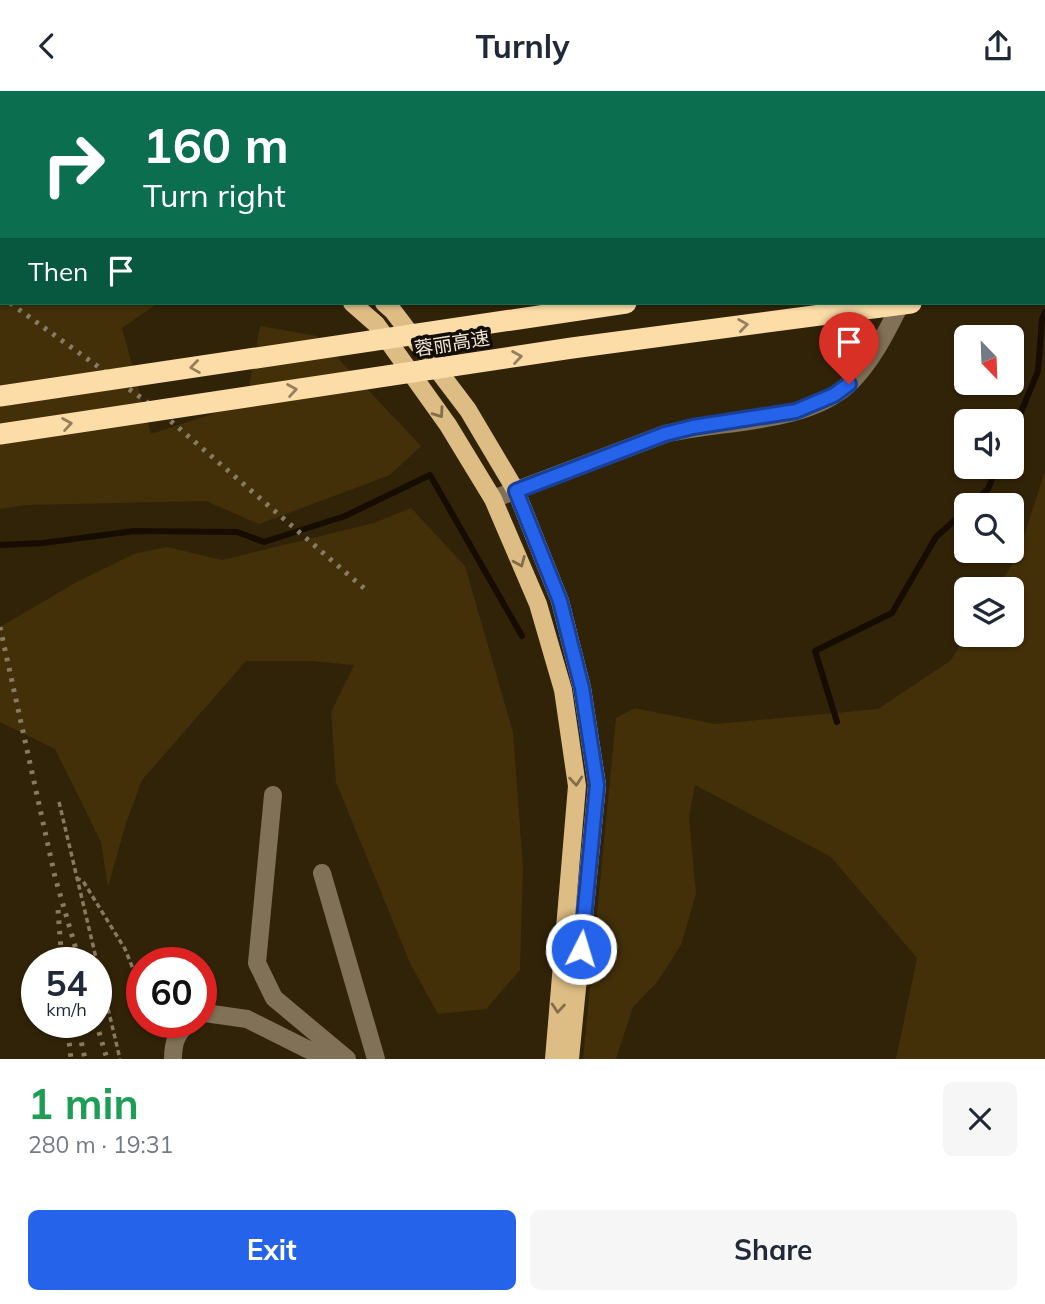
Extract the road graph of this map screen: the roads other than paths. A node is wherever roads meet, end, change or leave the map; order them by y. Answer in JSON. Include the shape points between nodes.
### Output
{"nodes":[{"id":1,"x":354,"y":305,"type":"edge"},
{"id":2,"x":386,"y":305,"type":"edge"},
{"id":3,"x":613,"y":305,"type":"edge"},
{"id":4,"x":896,"y":305,"type":"edge"},
{"id":5,"x":900,"y":305,"type":"edge"},
{"id":6,"x":0,"y":396,"type":"edge"},
{"id":7,"x":0,"y":434,"type":"edge"},
{"id":8,"x":516,"y":491,"type":"junction"},
{"id":9,"x":493,"y":499,"type":"junction"},
{"id":10,"x":272,"y":795,"type":"dead end"},
{"id":11,"x":322,"y":873,"type":"dead end"},
{"id":12,"x":217,"y":1015,"type":"edge"},
{"id":13,"x":177,"y":1038,"type":"edge"},
{"id":14,"x":173,"y":1059,"type":"edge"},
{"id":15,"x":327,"y":1059,"type":"edge"},
{"id":16,"x":348,"y":1059,"type":"edge"},
{"id":17,"x":376,"y":1059,"type":"edge"},
{"id":18,"x":554,"y":1059,"type":"edge"},
{"id":19,"x":570,"y":1059,"type":"edge"}],
"edges":[{"from":1,"to":9,"type":"main road","one_way":true,"via":[[376,324],[448,425]]},
{"from":2,"to":8,"type":"main road","via":[[468,410]]},
{"from":3,"to":6,"type":"highway","name":"蓉丽高速","one_way":true,"bridge":true},
{"from":7,"to":4,"type":"highway","name":"蓉丽高速","one_way":true,"bridge":true,"via":[[572,348]]},
{"from":5,"to":8,"type":"street","via":[[862,370],[817,404],[770,417],[665,434]]},
{"from":8,"to":9,"type":"street"},
{"from":8,"to":19,"type":"main road","via":[[560,601],[582,688],[597,785]]},
{"from":9,"to":18,"type":"main road","one_way":true,"via":[[538,604],[563,690],[578,786]]},
{"from":10,"to":16,"type":"street","via":[[257,963],[274,998]]},
{"from":11,"to":17,"type":"street"},
{"from":12,"to":15,"type":"street","via":[[247,1019]]},
{"from":13,"to":14,"type":"street"}]}
